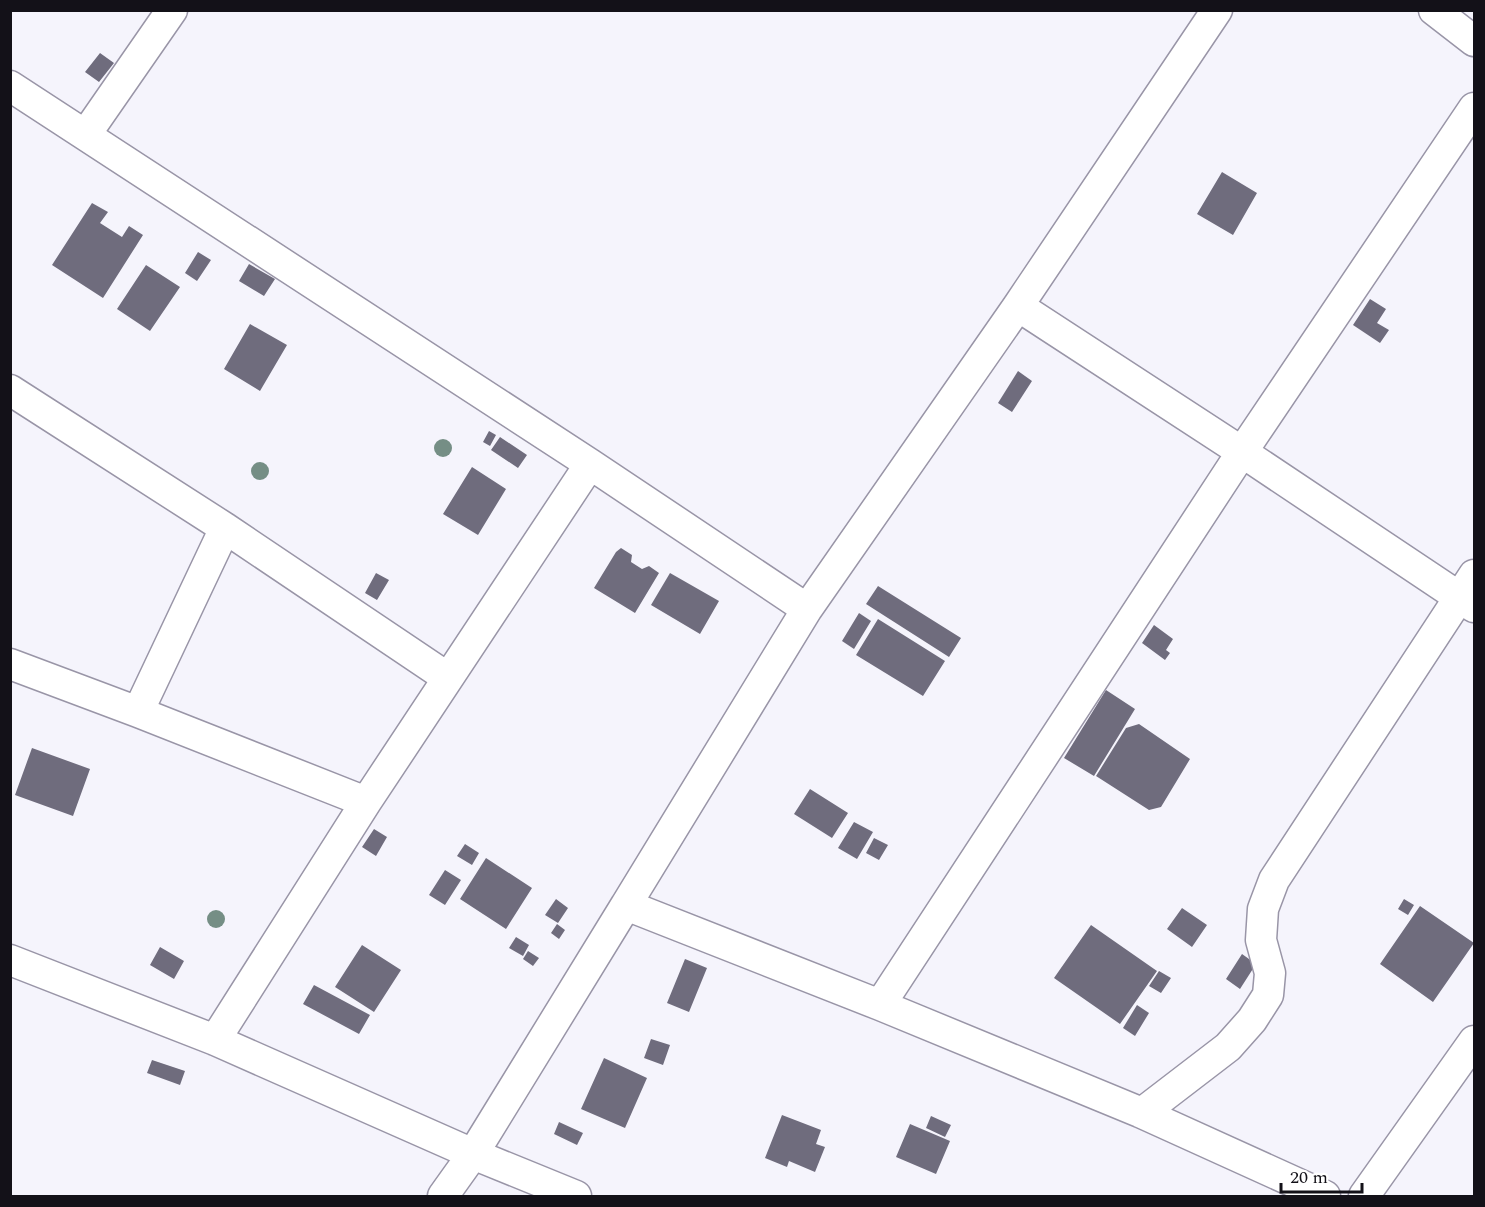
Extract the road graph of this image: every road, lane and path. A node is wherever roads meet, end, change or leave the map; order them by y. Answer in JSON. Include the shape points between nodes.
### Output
{"nodes":[{"id":1,"x":172,"y":10,"type":"edge"},
{"id":2,"x":1434,"y":10,"type":"edge"},
{"id":3,"x":1216,"y":11,"type":"edge"},
{"id":4,"x":1474,"y":41,"type":"edge"},
{"id":5,"x":10,"y":86,"type":"edge"},
{"id":6,"x":1474,"y":108,"type":"edge"},
{"id":7,"x":86,"y":134,"type":"junction"},
{"id":8,"x":1018,"y":306,"type":"junction"},
{"id":9,"x":10,"y":390,"type":"edge"},
{"id":10,"x":1242,"y":452,"type":"junction"},
{"id":11,"x":590,"y":464,"type":"junction"},
{"id":12,"x":225,"y":528,"type":"junction"},
{"id":13,"x":1470,"y":593,"type":"edge"},
{"id":14,"x":807,"y":609,"type":"junction"},
{"id":15,"x":10,"y":664,"type":"edge"},
{"id":16,"x":448,"y":678,"type":"junction"},
{"id":17,"x":138,"y":711,"type":"junction"},
{"id":18,"x":366,"y":802,"type":"junction"},
{"id":19,"x":626,"y":905,"type":"junction"},
{"id":20,"x":10,"y":960,"type":"edge"},
{"id":21,"x":880,"y":1005,"type":"junction"},
{"id":22,"x":215,"y":1040,"type":"junction"},
{"id":23,"x":1474,"y":1041,"type":"edge"},
{"id":24,"x":1142,"y":1113,"type":"junction"},
{"id":25,"x":473,"y":1154,"type":"junction"},
{"id":26,"x":443,"y":1197,"type":"edge"},
{"id":27,"x":576,"y":1197,"type":"edge"},
{"id":28,"x":1325,"y":1197,"type":"edge"},
{"id":29,"x":1364,"y":1197,"type":"edge"}],
"edges":[{"from":1,"to":7,"type":"street"},
{"from":2,"to":4,"type":"street"},
{"from":3,"to":8,"type":"street"},
{"from":5,"to":7,"type":"street"},
{"from":6,"to":10,"type":"street"},
{"from":7,"to":11,"type":"street"},
{"from":8,"to":10,"type":"street"},
{"from":8,"to":14,"type":"street"},
{"from":9,"to":12,"type":"street"},
{"from":10,"to":13,"type":"street"},
{"from":10,"to":21,"type":"street"},
{"from":11,"to":14,"type":"street"},
{"from":11,"to":16,"type":"street"},
{"from":12,"to":16,"type":"street"},
{"from":12,"to":17,"type":"street"},
{"from":13,"to":24,"type":"street","via":[[1274,880],[1263,909],[1261,940],[1270,973],[1268,995],[1228,1047]]},
{"from":14,"to":19,"type":"street"},
{"from":15,"to":17,"type":"street"},
{"from":16,"to":18,"type":"street"},
{"from":17,"to":18,"type":"street"},
{"from":18,"to":22,"type":"street"},
{"from":19,"to":21,"type":"street"},
{"from":19,"to":25,"type":"street"},
{"from":20,"to":22,"type":"street"},
{"from":21,"to":24,"type":"street"},
{"from":22,"to":25,"type":"street"},
{"from":23,"to":29,"type":"street"},
{"from":24,"to":28,"type":"street"},
{"from":25,"to":26,"type":"street"},
{"from":25,"to":27,"type":"street"}]}
